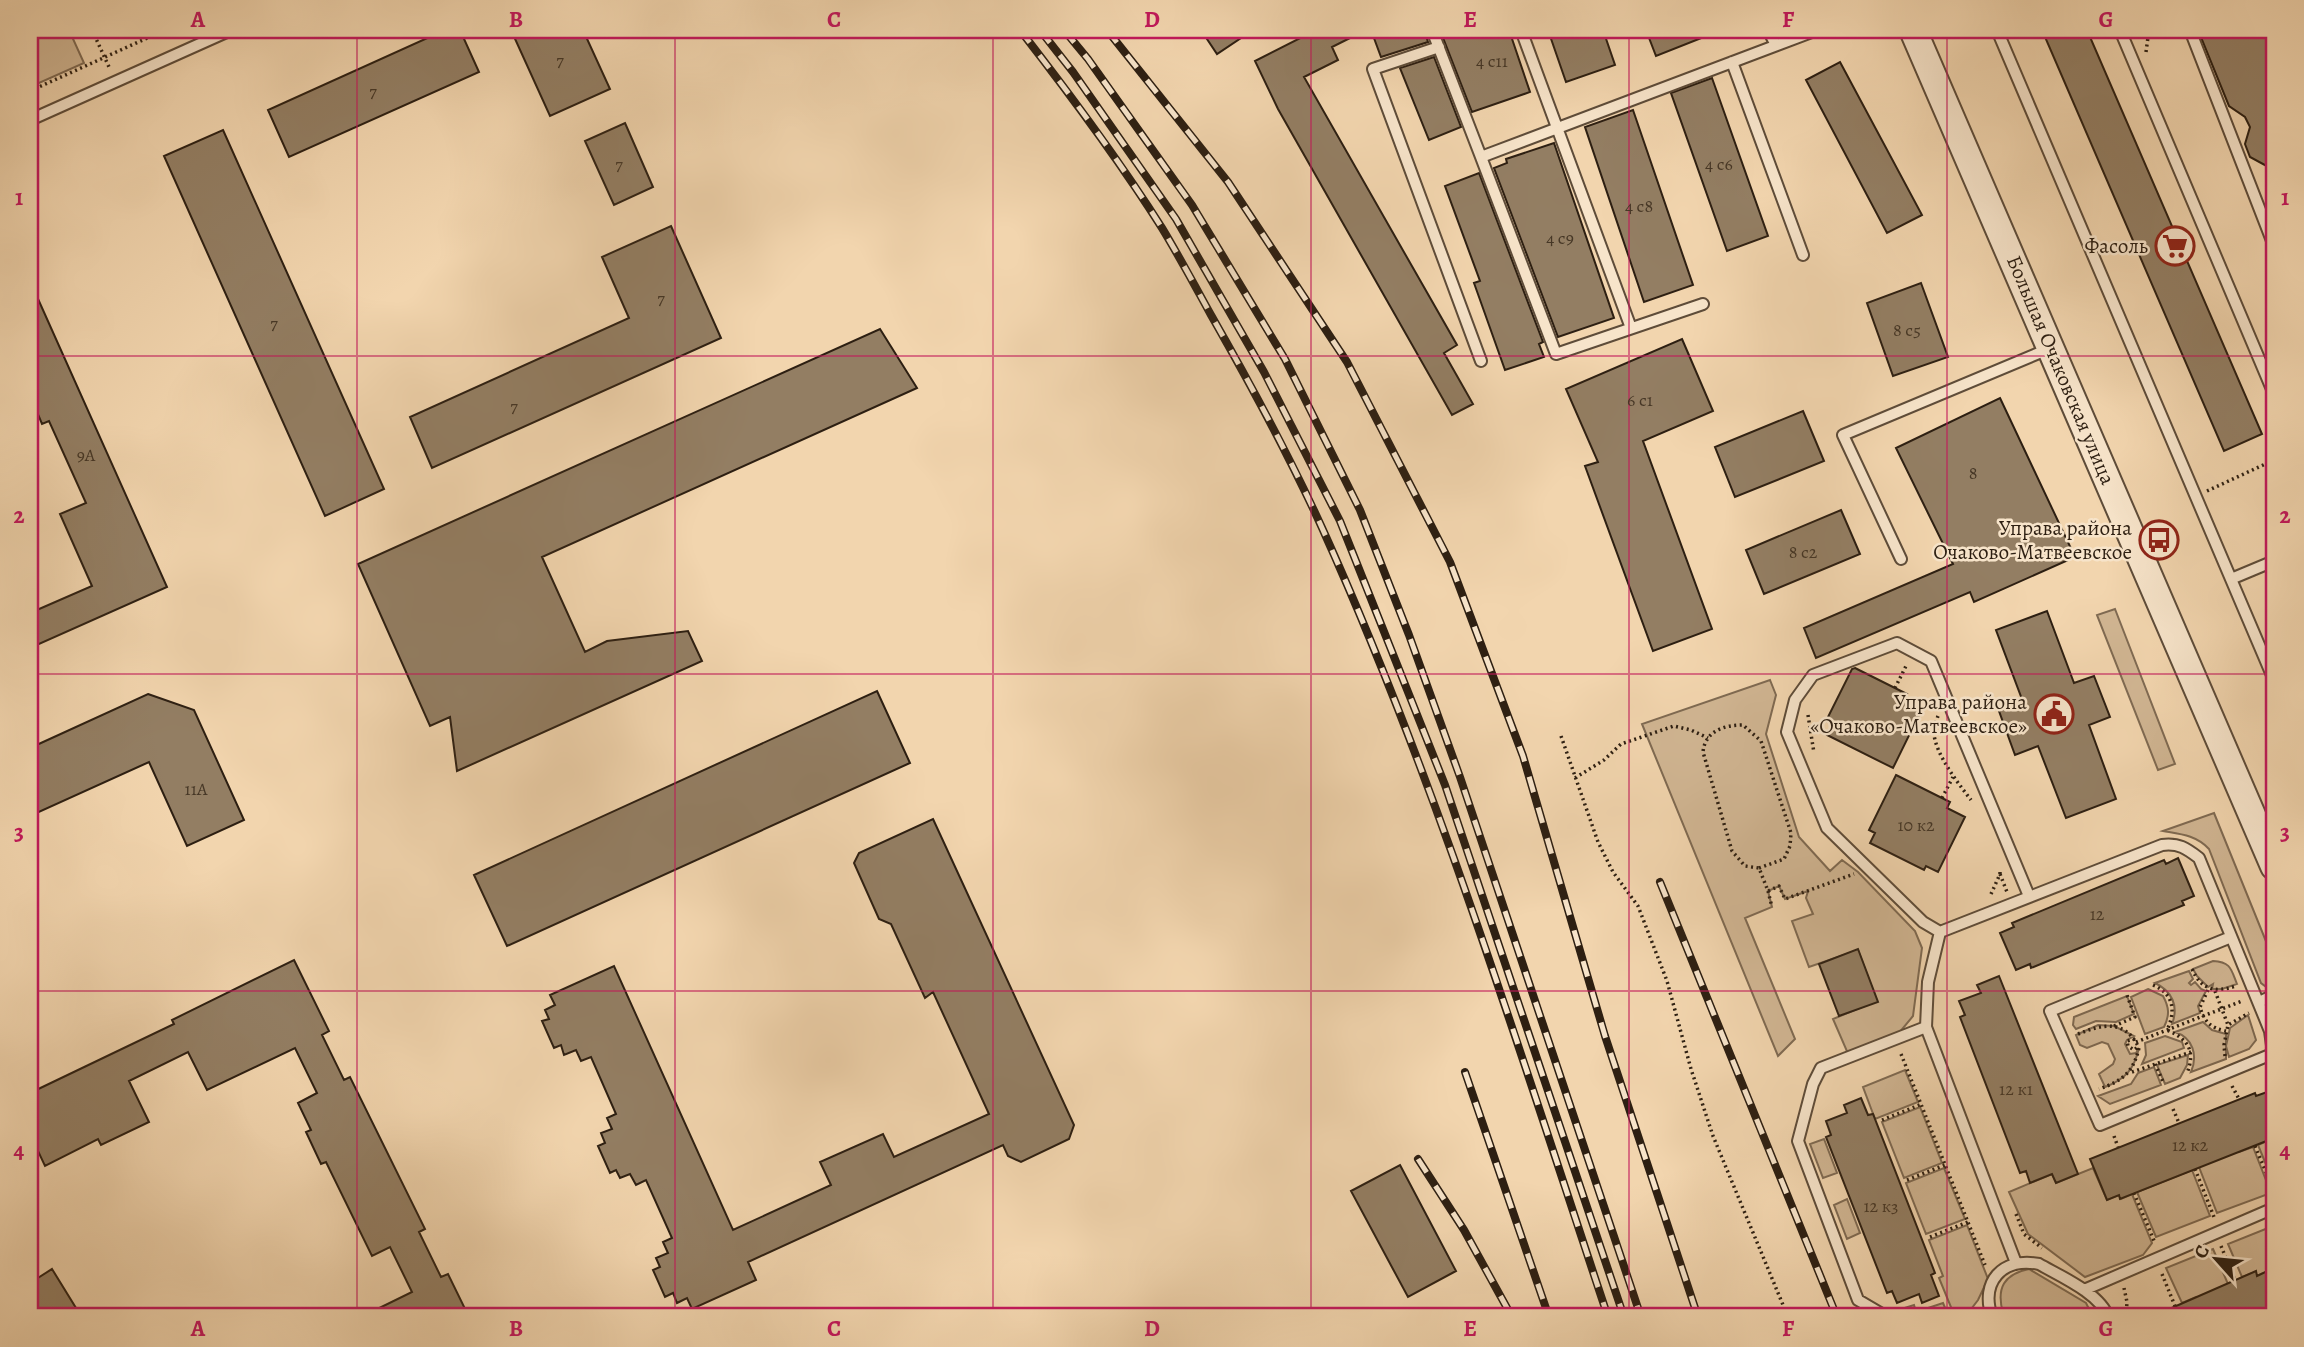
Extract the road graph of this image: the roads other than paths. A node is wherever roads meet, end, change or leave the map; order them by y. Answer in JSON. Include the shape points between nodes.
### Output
{"nodes":[{"id":1,"x":231,"y":30,"type":"edge"},
{"id":2,"x":1432,"y":30,"type":"edge"},
{"id":3,"x":1521,"y":30,"type":"edge"},
{"id":4,"x":1768,"y":30,"type":"edge"},
{"id":5,"x":1817,"y":30,"type":"edge"},
{"id":6,"x":1913,"y":30,"type":"edge"},
{"id":7,"x":1997,"y":30,"type":"edge"},
{"id":8,"x":2120,"y":30,"type":"edge"},
{"id":9,"x":2190,"y":30,"type":"edge"},
{"id":10,"x":1776,"y":45,"type":"junction"},
{"id":11,"x":1439,"y":47,"type":"junction"},
{"id":12,"x":1732,"y":62,"type":"junction"},
{"id":13,"x":30,"y":120,"type":"edge"},
{"id":14,"x":1559,"y":128,"type":"junction"},
{"id":15,"x":1481,"y":158,"type":"junction"},
{"id":16,"x":2274,"y":246,"type":"edge"},
{"id":17,"x":1803,"y":255,"type":"dead end"},
{"id":18,"x":1703,"y":304,"type":"dead end"},
{"id":19,"x":1631,"y":328,"type":"junction"},
{"id":20,"x":2051,"y":348,"type":"junction"},
{"id":21,"x":1481,"y":361,"type":"dead end"},
{"id":22,"x":2274,"y":394,"type":"edge"},
{"id":23,"x":1901,"y":559,"type":"dead end"},
{"id":24,"x":2274,"y":561,"type":"edge"},
{"id":25,"x":2231,"y":579,"type":"junction"},
{"id":26,"x":2274,"y":680,"type":"edge"},
{"id":27,"x":2274,"y":866,"type":"edge"},
{"id":28,"x":2029,"y":896,"type":"junction"},
{"id":29,"x":1940,"y":932,"type":"junction"},
{"id":30,"x":2231,"y":937,"type":"junction"},
{"id":31,"x":2274,"y":995,"type":"edge"},
{"id":32,"x":2259,"y":1002,"type":"junction"},
{"id":33,"x":1926,"y":1027,"type":"junction"},
{"id":34,"x":2273,"y":1057,"type":"edge"},
{"id":35,"x":2274,"y":1208,"type":"edge"},
{"id":36,"x":2017,"y":1263,"type":"junction"},
{"id":37,"x":2084,"y":1290,"type":"junction"},
{"id":38,"x":1886,"y":1317,"type":"edge"},
{"id":39,"x":1992,"y":1317,"type":"edge"},
{"id":40,"x":2108,"y":1317,"type":"edge"}],
"edges":[{"from":1,"to":13,"type":"lane"},
{"from":2,"to":11,"type":"lane"},
{"from":3,"to":14,"type":"lane"},
{"from":4,"to":10,"type":"lane"},
{"from":5,"to":10,"type":"lane"},
{"from":6,"to":20,"type":"street","name":"Большая Очаковская улица"},
{"from":7,"to":25,"type":"lane"},
{"from":8,"to":22,"type":"lane"},
{"from":9,"to":16,"type":"lane"},
{"from":10,"to":12,"type":"lane"},
{"from":11,"to":15,"type":"lane"},
{"from":11,"to":21,"type":"lane","via":[[1373,69]]},
{"from":12,"to":14,"type":"lane"},
{"from":12,"to":17,"type":"lane"},
{"from":14,"to":15,"type":"lane"},
{"from":14,"to":19,"type":"lane"},
{"from":15,"to":19,"type":"lane","via":[[1556,354]]},
{"from":18,"to":19,"type":"lane"},
{"from":20,"to":23,"type":"lane","via":[[1843,435]]},
{"from":20,"to":27,"type":"street","name":"Большая Очаковская улица"},
{"from":24,"to":25,"type":"lane"},
{"from":25,"to":26,"type":"lane"},
{"from":28,"to":29,"type":"lane"},
{"from":28,"to":29,"type":"lane","via":[[1931,661],[1897,643],[1814,676],[1795,700],[1787,732],[1827,828],[1923,922]]},
{"from":28,"to":30,"type":"lane","via":[[2174,843],[2199,858]]},
{"from":29,"to":33,"type":"lane","via":[[1928,982]]},
{"from":30,"to":32,"type":"lane"},
{"from":30,"to":34,"type":"lane","via":[[2050,1011],[2101,1125]]},
{"from":31,"to":32,"type":"lane"},
{"from":32,"to":34,"type":"lane","via":[[2270,1031]]},
{"from":33,"to":36,"type":"lane"},
{"from":33,"to":38,"type":"lane","via":[[1821,1068],[1798,1142],[1858,1300]]},
{"from":35,"to":37,"type":"lane"},
{"from":36,"to":37,"type":"lane","via":[[2039,1264]]},
{"from":36,"to":39,"type":"lane","via":[[1997,1274],[1991,1284]]},
{"from":37,"to":40,"type":"lane","via":[[2097,1299]]}]}
